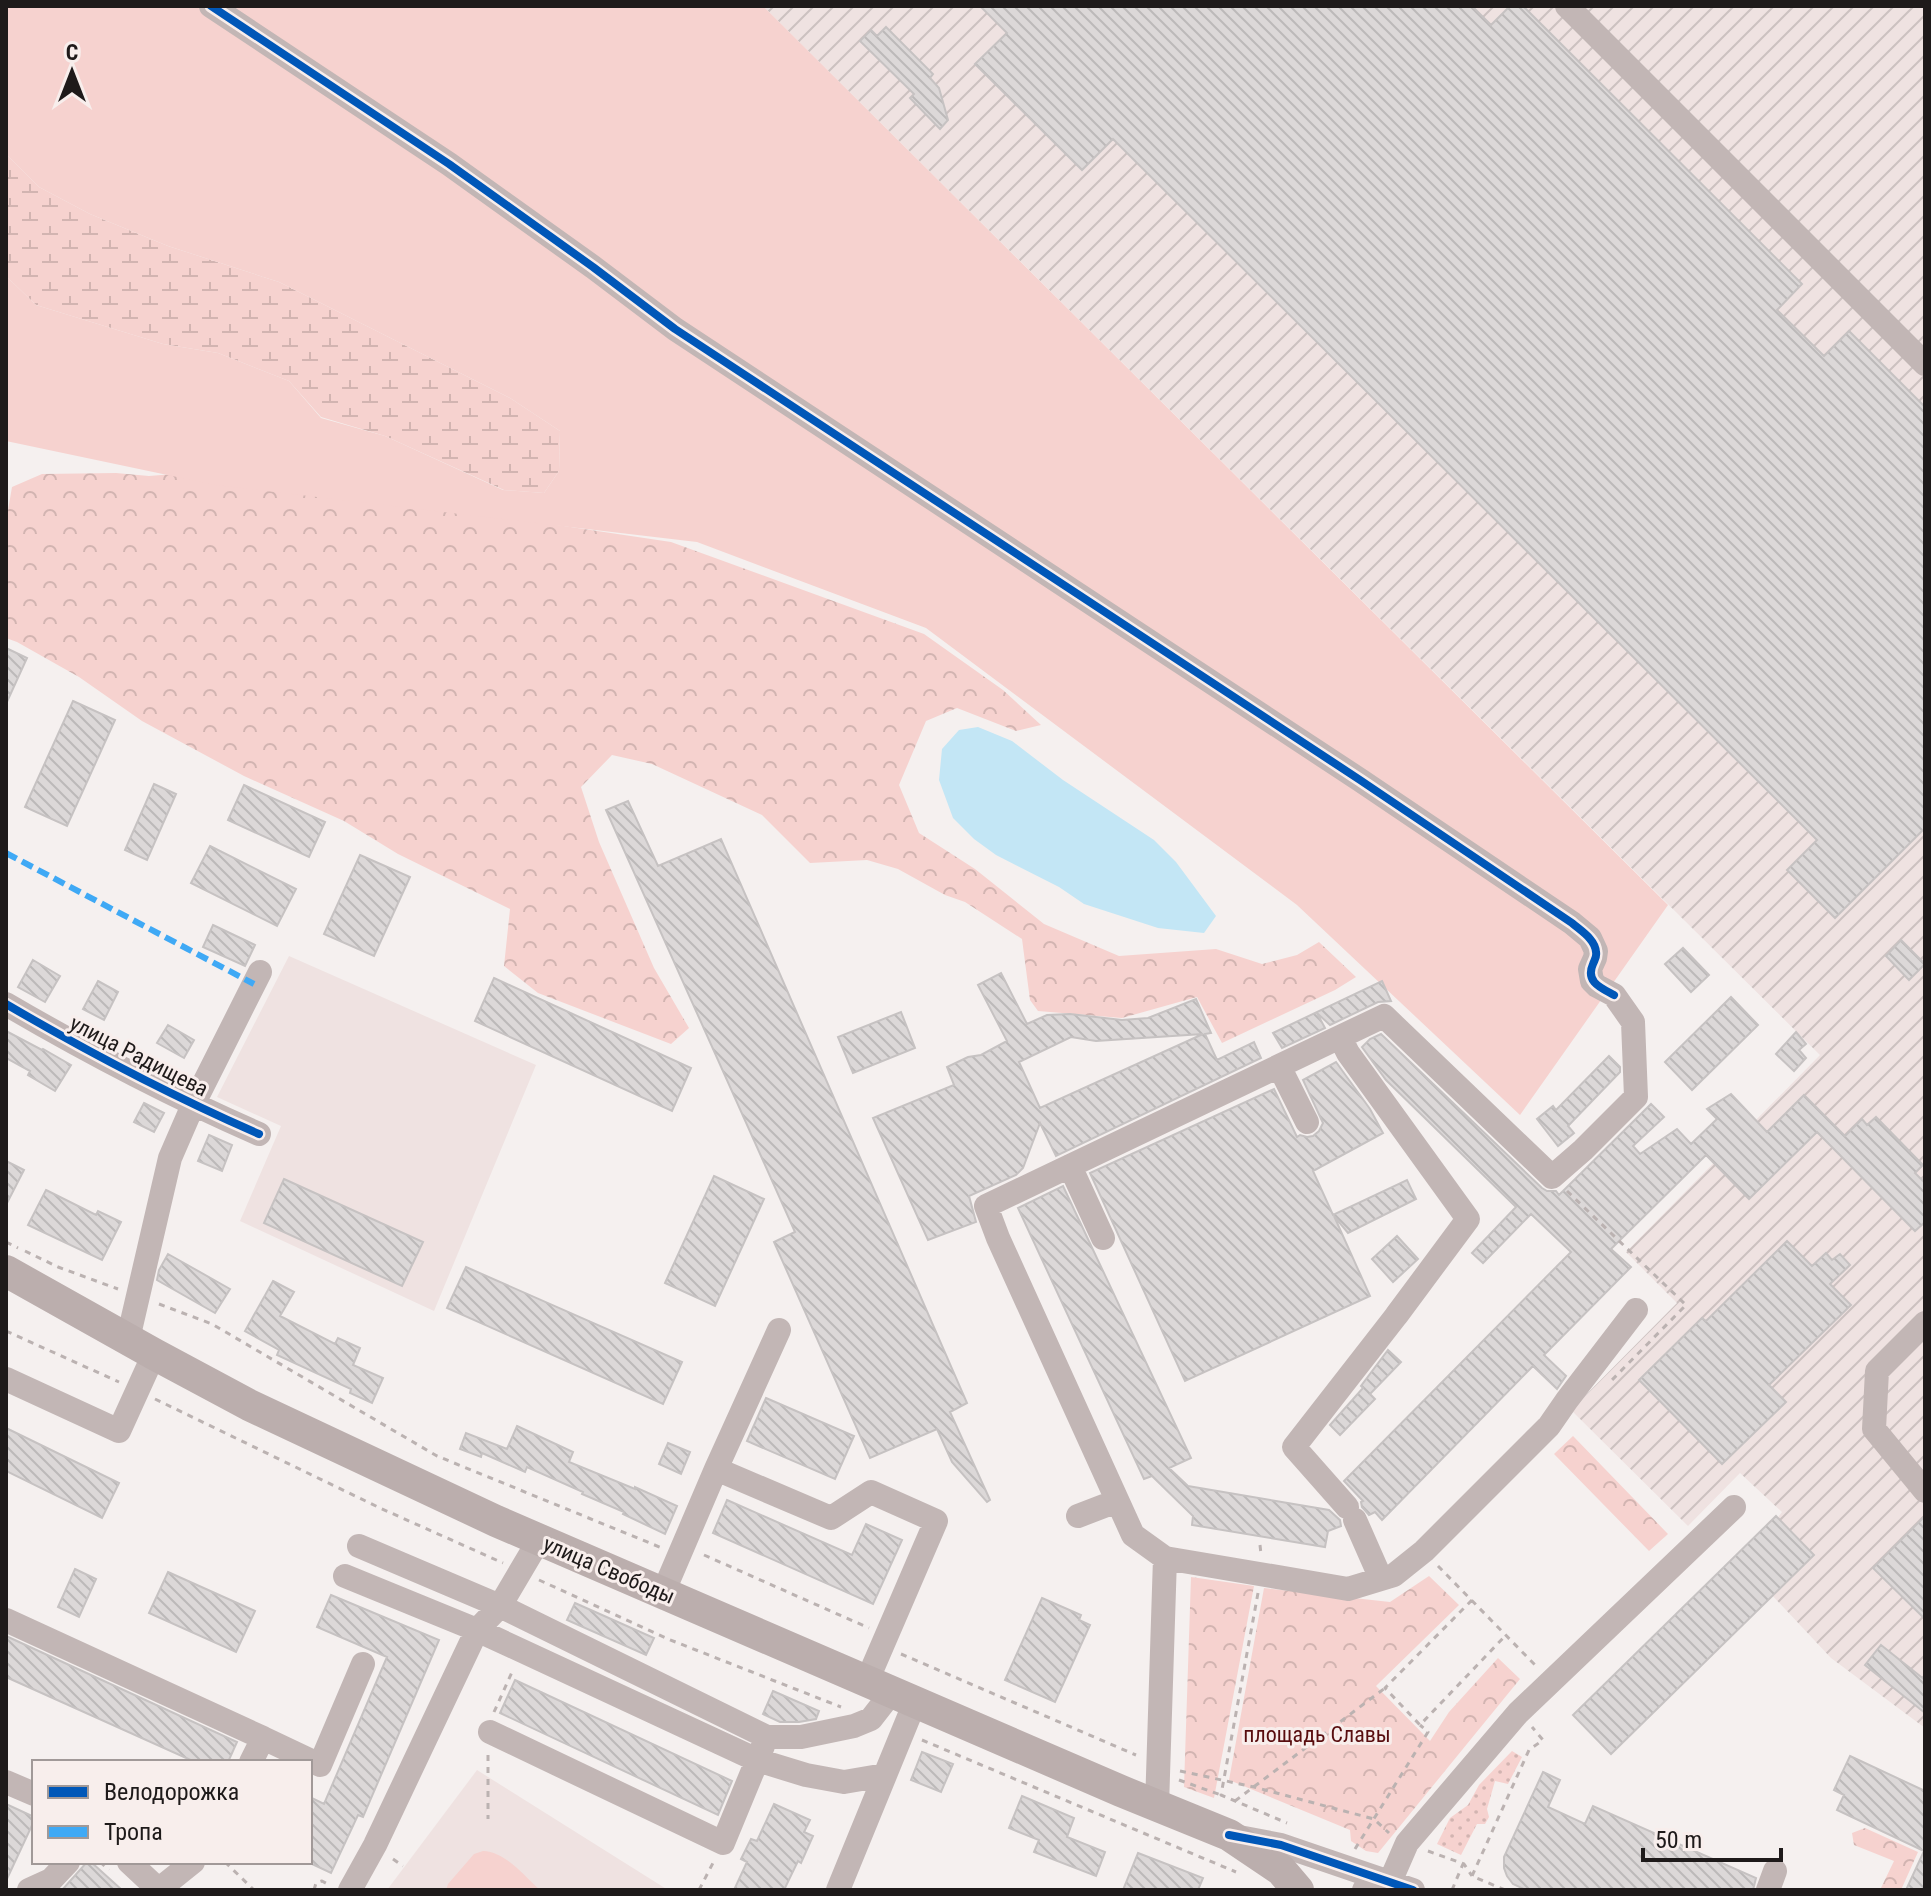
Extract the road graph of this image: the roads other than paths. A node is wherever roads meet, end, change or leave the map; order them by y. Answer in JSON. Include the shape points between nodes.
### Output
{"nodes":[{"id":1,"x":211,"y":6,"type":"edge"},
{"id":2,"x":1567,"y":6,"type":"edge"},
{"id":3,"x":1925,"y":364,"type":"edge"},
{"id":4,"x":260,"y":972,"type":"dead end"},
{"id":5,"x":6,"y":1004,"type":"edge"},
{"id":6,"x":1340,"y":1037,"type":"junction"},
{"id":7,"x":1279,"y":1066,"type":"junction"},
{"id":8,"x":193,"y":1105,"type":"junction"},
{"id":9,"x":1307,"y":1122,"type":"dead end"},
{"id":10,"x":259,"y":1134,"type":"dead end"},
{"id":11,"x":1070,"y":1166,"type":"junction"},
{"id":12,"x":1103,"y":1238,"type":"dead end"},
{"id":13,"x":6,"y":1271,"type":"edge"},
{"id":14,"x":1636,"y":1310,"type":"dead end"},
{"id":15,"x":1925,"y":1323,"type":"edge"},
{"id":16,"x":779,"y":1330,"type":"dead end"},
{"id":17,"x":141,"y":1347,"type":"junction"},
{"id":18,"x":6,"y":1379,"type":"edge"},
{"id":19,"x":716,"y":1469,"type":"junction"},
{"id":20,"x":1925,"y":1491,"type":"edge"},
{"id":21,"x":1117,"y":1501,"type":"junction"},
{"id":22,"x":1734,"y":1507,"type":"dead end"},
{"id":23,"x":1078,"y":1516,"type":"dead end"},
{"id":24,"x":539,"y":1540,"type":"junction"},
{"id":25,"x":359,"y":1546,"type":"dead end"},
{"id":26,"x":1165,"y":1558,"type":"junction"},
{"id":27,"x":345,"y":1576,"type":"dead end"},
{"id":28,"x":1381,"y":1579,"type":"junction"},
{"id":29,"x":663,"y":1593,"type":"junction"},
{"id":30,"x":500,"y":1606,"type":"junction"},
{"id":31,"x":6,"y":1620,"type":"edge"},
{"id":32,"x":477,"y":1630,"type":"junction"},
{"id":33,"x":363,"y":1664,"type":"dead end"},
{"id":34,"x":891,"y":1692,"type":"junction"},
{"id":35,"x":490,"y":1732,"type":"road end"},
{"id":36,"x":767,"y":1737,"type":"junction"},
{"id":37,"x":263,"y":1738,"type":"junction"},
{"id":38,"x":252,"y":1760,"type":"edge"},
{"id":39,"x":309,"y":1760,"type":"edge"},
{"id":40,"x":757,"y":1760,"type":"junction"},
{"id":41,"x":312,"y":1761,"type":"edge"},
{"id":42,"x":885,"y":1775,"type":"junction"},
{"id":43,"x":6,"y":1782,"type":"edge"},
{"id":44,"x":32,"y":1793,"type":"edge"},
{"id":45,"x":1157,"y":1806,"type":"junction"},
{"id":46,"x":1229,"y":1835,"type":"junction"},
{"id":47,"x":66,"y":1864,"type":"edge"},
{"id":48,"x":131,"y":1864,"type":"edge"},
{"id":49,"x":191,"y":1864,"type":"edge"},
{"id":50,"x":1405,"y":1888,"type":"edge"},
{"id":51,"x":29,"y":1890,"type":"edge"},
{"id":52,"x":159,"y":1890,"type":"edge"},
{"id":53,"x":350,"y":1890,"type":"edge"},
{"id":54,"x":838,"y":1890,"type":"edge"},
{"id":55,"x":1298,"y":1890,"type":"edge"},
{"id":56,"x":1364,"y":1890,"type":"edge"}],
"edges":[{"from":1,"to":6,"type":"street","via":[[449,164],[675,329],[1572,923],[1596,951],[1592,981],[1614,995],[1633,1022],[1636,1097],[1552,1177],[1384,1016]]},
{"from":2,"to":3,"type":"street"},
{"from":4,"to":8,"type":"street"},
{"from":5,"to":8,"type":"street","name":"улица Радищева"},
{"from":6,"to":7,"type":"street"},
{"from":6,"to":28,"type":"street","via":[[1468,1219],[1294,1447],[1351,1514]]},
{"from":7,"to":9,"type":"street"},
{"from":7,"to":11,"type":"street"},
{"from":8,"to":10,"type":"street","name":"улица Радищева"},
{"from":8,"to":17,"type":"street","via":[[170,1158],[138,1297]]},
{"from":11,"to":12,"type":"street"},
{"from":11,"to":21,"type":"street","via":[[986,1206]]},
{"from":13,"to":17,"type":"main road","name":"улица Свободы"},
{"from":14,"to":28,"type":"street","via":[[1549,1426],[1424,1551]]},
{"from":15,"to":20,"type":"street","via":[[1877,1371],[1874,1429]]},
{"from":16,"to":19,"type":"street"},
{"from":17,"to":18,"type":"street","via":[[138,1391],[119,1431]]},
{"from":17,"to":24,"type":"main road","name":"улица Свободы","via":[[249,1405]]},
{"from":19,"to":29,"type":"street"},
{"from":19,"to":34,"type":"street","via":[[831,1518],[871,1492],[936,1521],[881,1645]]},
{"from":21,"to":23,"type":"street"},
{"from":21,"to":26,"type":"street","via":[[1133,1535]]},
{"from":22,"to":50,"type":"street","via":[[1518,1713],[1399,1839]]},
{"from":24,"to":29,"type":"main road","name":"улица Свободы"},
{"from":24,"to":30,"type":"street"},
{"from":25,"to":30,"type":"street"},
{"from":26,"to":28,"type":"street","via":[[1348,1589]]},
{"from":26,"to":45,"type":"street","via":[[1165,1767]]},
{"from":27,"to":32,"type":"street"},
{"from":29,"to":34,"type":"main road","name":"улица Свободы"},
{"from":30,"to":32,"type":"street"},
{"from":30,"to":36,"type":"street"},
{"from":31,"to":37,"type":"street"},
{"from":32,"to":40,"type":"street"},
{"from":32,"to":53,"type":"street"},
{"from":33,"to":41,"type":"street","via":[[320,1765]]},
{"from":34,"to":36,"type":"street","via":[[871,1719],[854,1726],[801,1737]]},
{"from":34,"to":42,"type":"street","via":[[903,1732]]},
{"from":34,"to":45,"type":"main road","name":"улица Свободы"},
{"from":35,"to":40,"type":"street","via":[[723,1843]]},
{"from":36,"to":40,"type":"street"},
{"from":37,"to":38,"type":"street"},
{"from":37,"to":39,"type":"street"},
{"from":40,"to":42,"type":"street","via":[[844,1782]]},
{"from":42,"to":54,"type":"street"},
{"from":43,"to":44,"type":"street"},
{"from":45,"to":46,"type":"main road","name":"улица Свободы"},
{"from":46,"to":50,"type":"street","name":"улица Свободы","via":[[1281,1845]]},
{"from":46,"to":55,"type":"main road","name":"улица Свободы","via":[[1281,1870]]},
{"from":47,"to":51,"type":"street","via":[[51,1880]]},
{"from":48,"to":52,"type":"street"},
{"from":49,"to":52,"type":"street"},
{"from":50,"to":56,"type":"street"}]}
